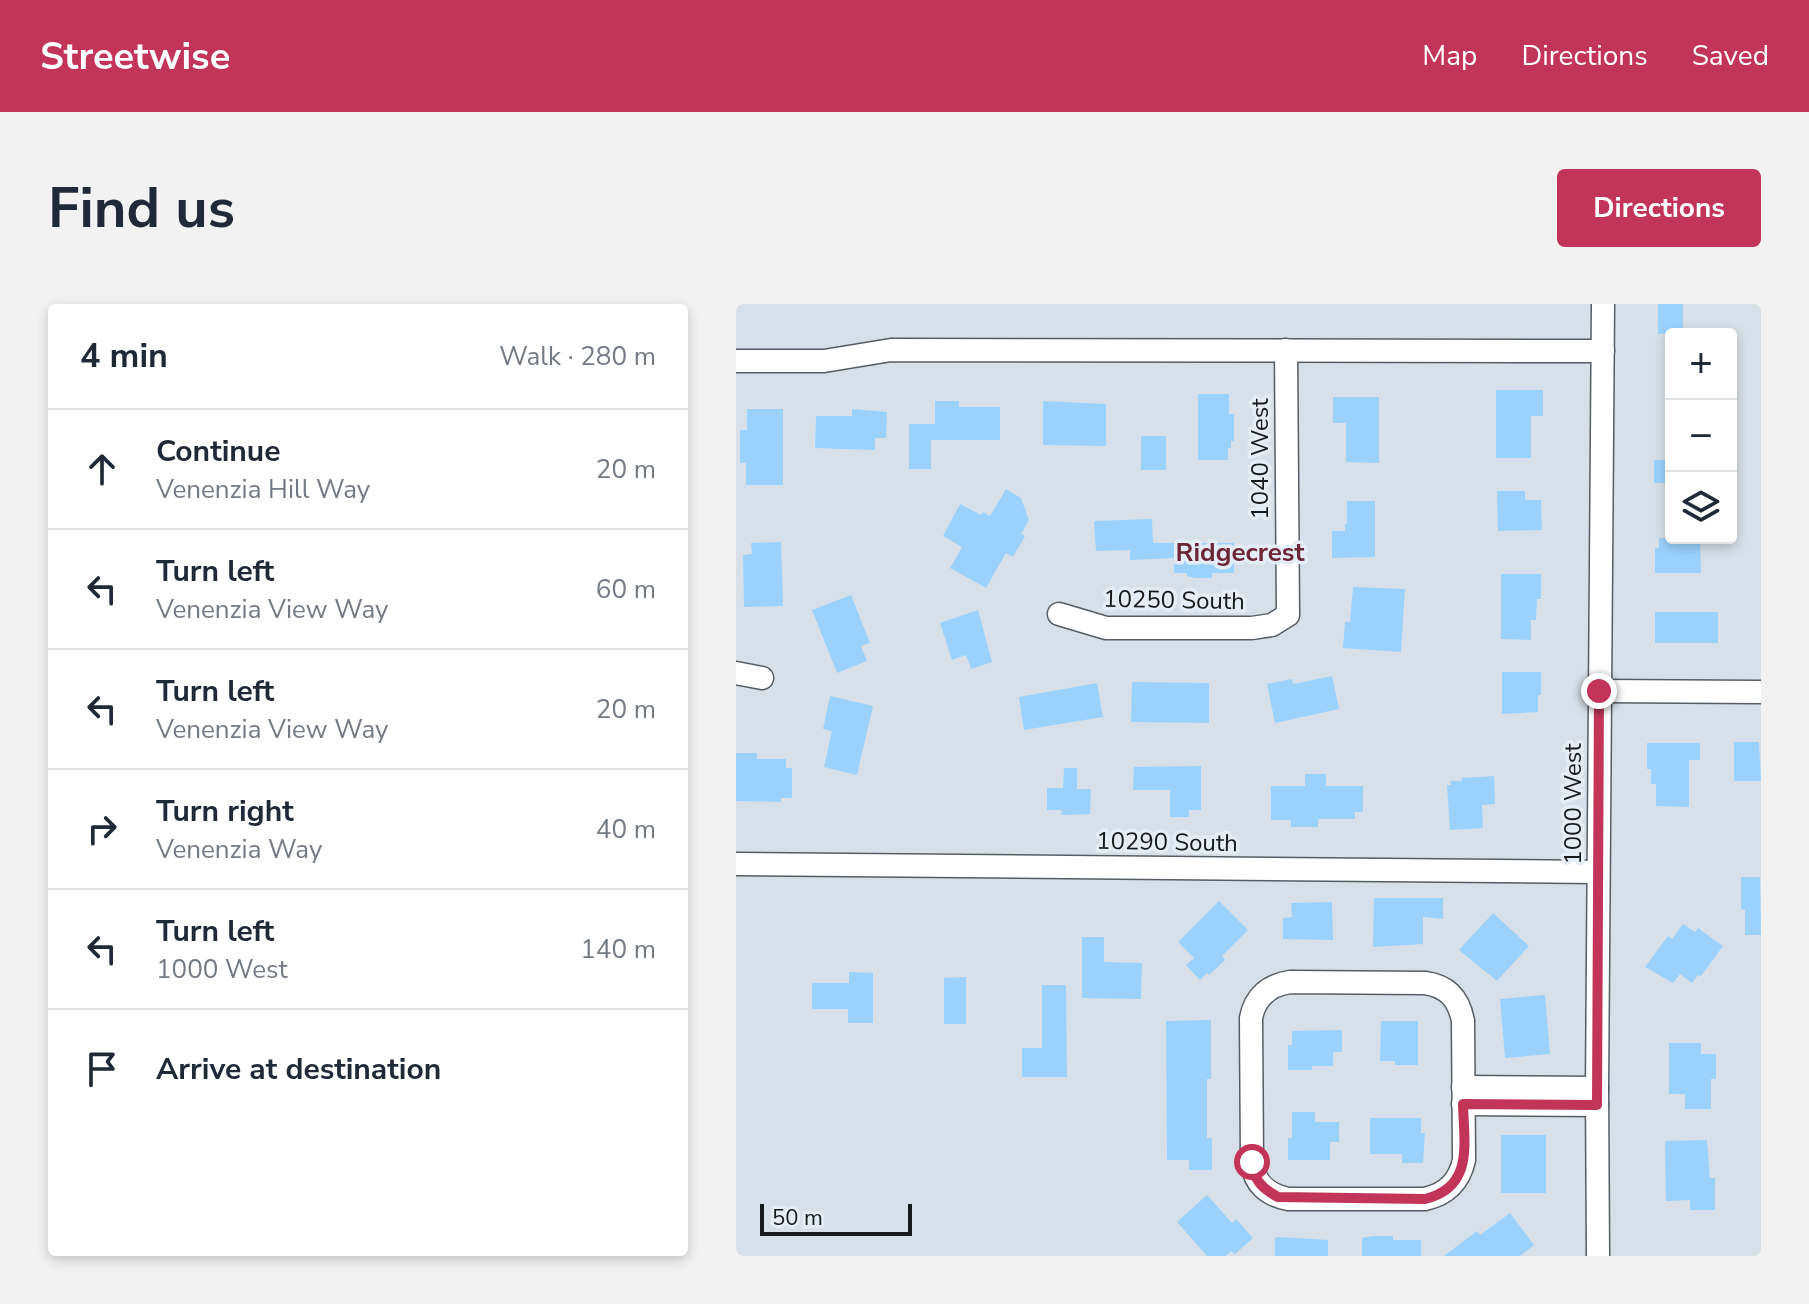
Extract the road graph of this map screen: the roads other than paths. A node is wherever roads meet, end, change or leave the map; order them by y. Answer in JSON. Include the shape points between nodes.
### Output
{"nodes":[{"id":1,"x":1603,"y":304,"type":"edge"},
{"id":2,"x":1286,"y":350,"type":"junction"},
{"id":3,"x":1603,"y":351,"type":"junction"},
{"id":4,"x":736,"y":361,"type":"edge"},
{"id":5,"x":1059,"y":614,"type":"dead end"},
{"id":6,"x":1288,"y":615,"type":"joint"},
{"id":7,"x":736,"y":673,"type":"edge"},
{"id":8,"x":762,"y":678,"type":"dead end"},
{"id":9,"x":1599,"y":691,"type":"junction"},
{"id":10,"x":1761,"y":692,"type":"edge"},
{"id":11,"x":736,"y":864,"type":"edge"},
{"id":12,"x":1598,"y":872,"type":"junction"},
{"id":13,"x":1463,"y":1096,"type":"junction"},
{"id":14,"x":1597,"y":1097,"type":"junction"},
{"id":15,"x":1598,"y":1256,"type":"edge"}],
"edges":[{"from":1,"to":3,"type":"street","name":"1000 West"},
{"from":2,"to":3,"type":"street"},
{"from":2,"to":4,"type":"street","via":[[891,350],[824,361]]},
{"from":2,"to":6,"type":"street","name":"1040 West"},
{"from":3,"to":9,"type":"street","name":"1000 West"},
{"from":5,"to":6,"type":"street","name":"10250 South","via":[[1106,628],[1252,628]]},
{"from":7,"to":8,"type":"street"},
{"from":9,"to":10,"type":"street"},
{"from":9,"to":12,"type":"street","name":"1000 West"},
{"from":11,"to":12,"type":"street","name":"10290 South"},
{"from":12,"to":14,"type":"street","name":"1000 West"},
{"from":13,"to":13,"type":"street","via":[[1461,1009],[1442,987],[1290,982],[1262,995],[1253,1009],[1252,1162],[1256,1179],[1268,1192],[1288,1199],[1439,1196],[1450,1188],[1464,1160]]},
{"from":13,"to":14,"type":"street"},
{"from":14,"to":15,"type":"street","name":"1000 West"}]}
